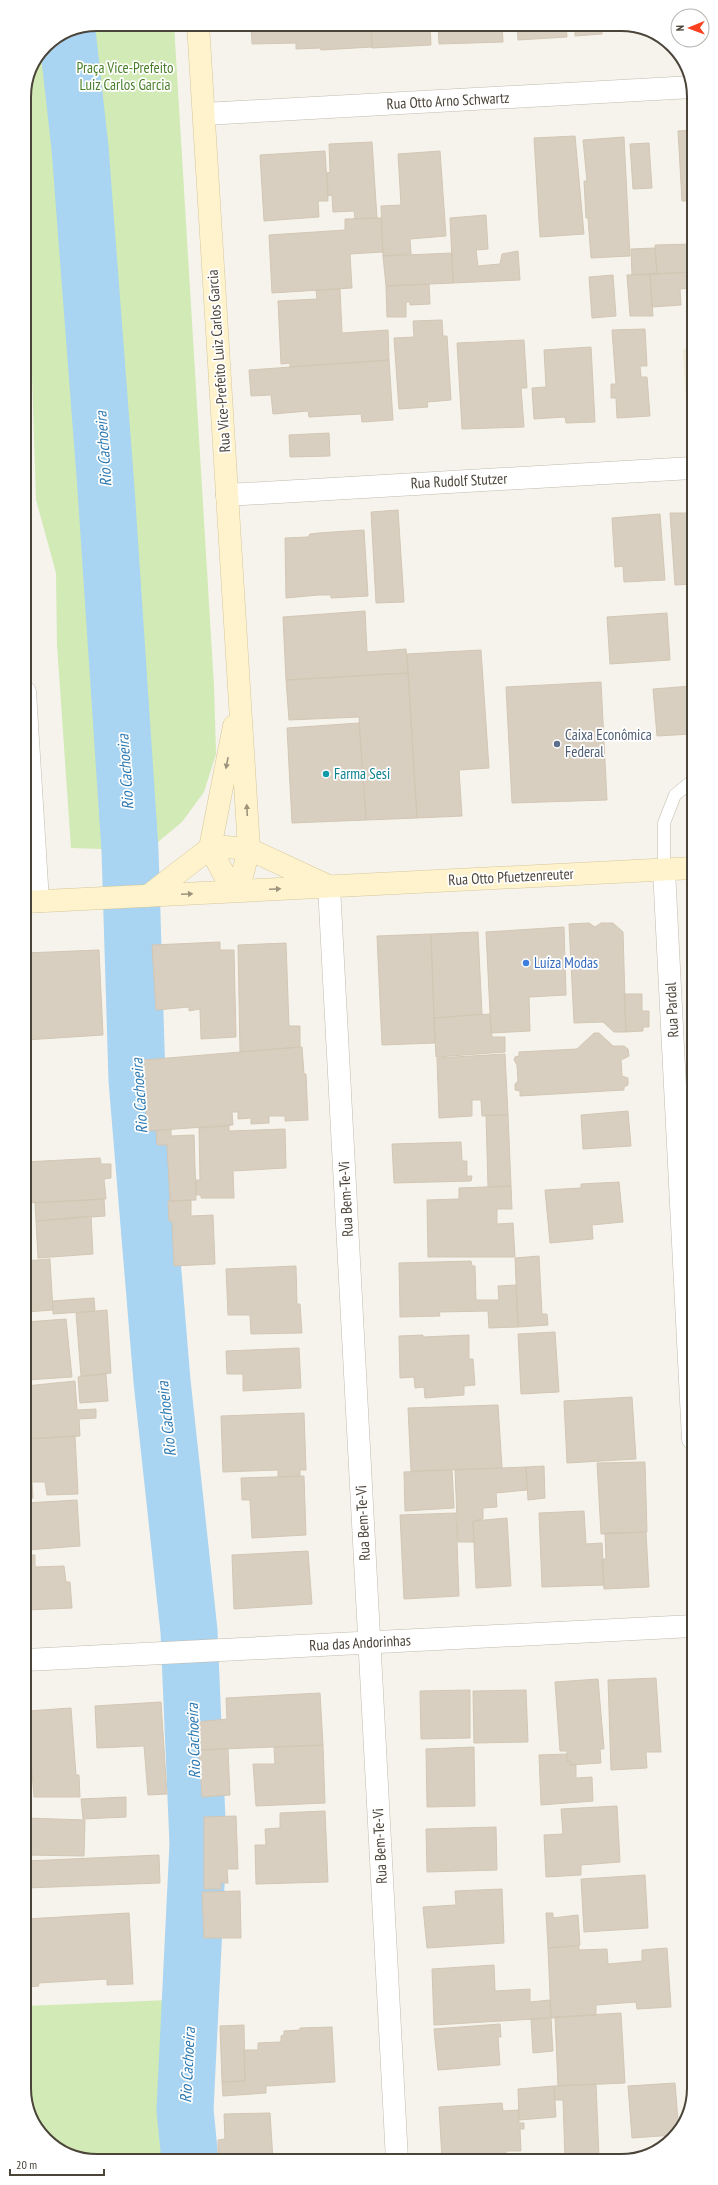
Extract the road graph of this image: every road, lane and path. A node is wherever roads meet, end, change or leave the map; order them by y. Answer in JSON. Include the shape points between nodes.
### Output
{"nodes":[{"id":1,"x":198,"y":31,"type":"edge"},
{"id":2,"x":686,"y":88,"type":"edge"},
{"id":3,"x":204,"y":114,"type":"junction"},
{"id":4,"x":687,"y":468,"type":"edge"},
{"id":5,"x":227,"y":495,"type":"junction"},
{"id":6,"x":239,"y":697,"type":"junction"},
{"id":7,"x":687,"y":785,"type":"edge"},
{"id":8,"x":210,"y":848,"type":"junction"},
{"id":9,"x":249,"y":849,"type":"junction"},
{"id":10,"x":687,"y":868,"type":"edge"},
{"id":11,"x":664,"y":870,"type":"junction"},
{"id":12,"x":31,"y":872,"type":"edge"},
{"id":13,"x":329,"y":886,"type":"junction"},
{"id":14,"x":236,"y":891,"type":"junction"},
{"id":15,"x":148,"y":896,"type":"junction"},
{"id":16,"x":32,"y":902,"type":"edge"},
{"id":17,"x":687,"y":1320,"type":"edge"},
{"id":18,"x":687,"y":1626,"type":"edge"},
{"id":19,"x":370,"y":1642,"type":"junction"},
{"id":20,"x":31,"y":1660,"type":"edge"},
{"id":21,"x":397,"y":2154,"type":"edge"}],
"edges":[{"from":1,"to":3,"type":"main road","name":"Rua Vice-Prefeito Luiz Carlos Garcia"},
{"from":2,"to":3,"type":"street","name":"Rua Otto Arno Schwartz"},
{"from":3,"to":5,"type":"main road","name":"Rua Vice-Prefeito Luiz Carlos Garcia"},
{"from":4,"to":5,"type":"street","name":"Rua Rudolf Stutzer"},
{"from":5,"to":6,"type":"main road","name":"Rua Vice-Prefeito Luiz Carlos Garcia"},
{"from":6,"to":8,"type":"main road","name":"Rua Vice-Prefeito Luiz Carlos Garcia","one_way":true},
{"from":9,"to":6,"type":"main road","name":"Rua Vice-Prefeito Luiz Carlos Garcia","one_way":true},
{"from":7,"to":11,"type":"lane","via":[[675,795],[664,822]]},
{"from":8,"to":9,"type":"main road","name":"Rua Otto Pfuetzenreuter"},
{"from":8,"to":14,"type":"main road"},
{"from":8,"to":15,"type":"main road"},
{"from":9,"to":13,"type":"main road","name":"Rua Otto Pfuetzenreuter"},
{"from":9,"to":14,"type":"main road","name":"Rua Vice-Prefeito Luiz Carlos Garcia","via":[[242,880]]},
{"from":10,"to":11,"type":"main road","name":"Rua Otto Pfuetzenreuter"},
{"from":11,"to":13,"type":"main road","name":"Rua Otto Pfuetzenreuter"},
{"from":11,"to":17,"type":"street","name":"Rua Pardal"},
{"from":12,"to":16,"type":"street"},
{"from":14,"to":13,"type":"main road","name":"Rua Otto Pfuetzenreuter","one_way":true},
{"from":13,"to":19,"type":"street","name":"Rua Bem-Te-Vi"},
{"from":15,"to":14,"type":"main road","name":"Rua Otto Pfuetzenreuter","one_way":true},
{"from":15,"to":16,"type":"main road","name":"Rua Otto Pfuetzenreuter"},
{"from":18,"to":19,"type":"street","name":"Rua das Andorinhas"},
{"from":19,"to":20,"type":"street","name":"Rua das Andorinhas"},
{"from":19,"to":21,"type":"street","name":"Rua Bem-Te-Vi"}]}
